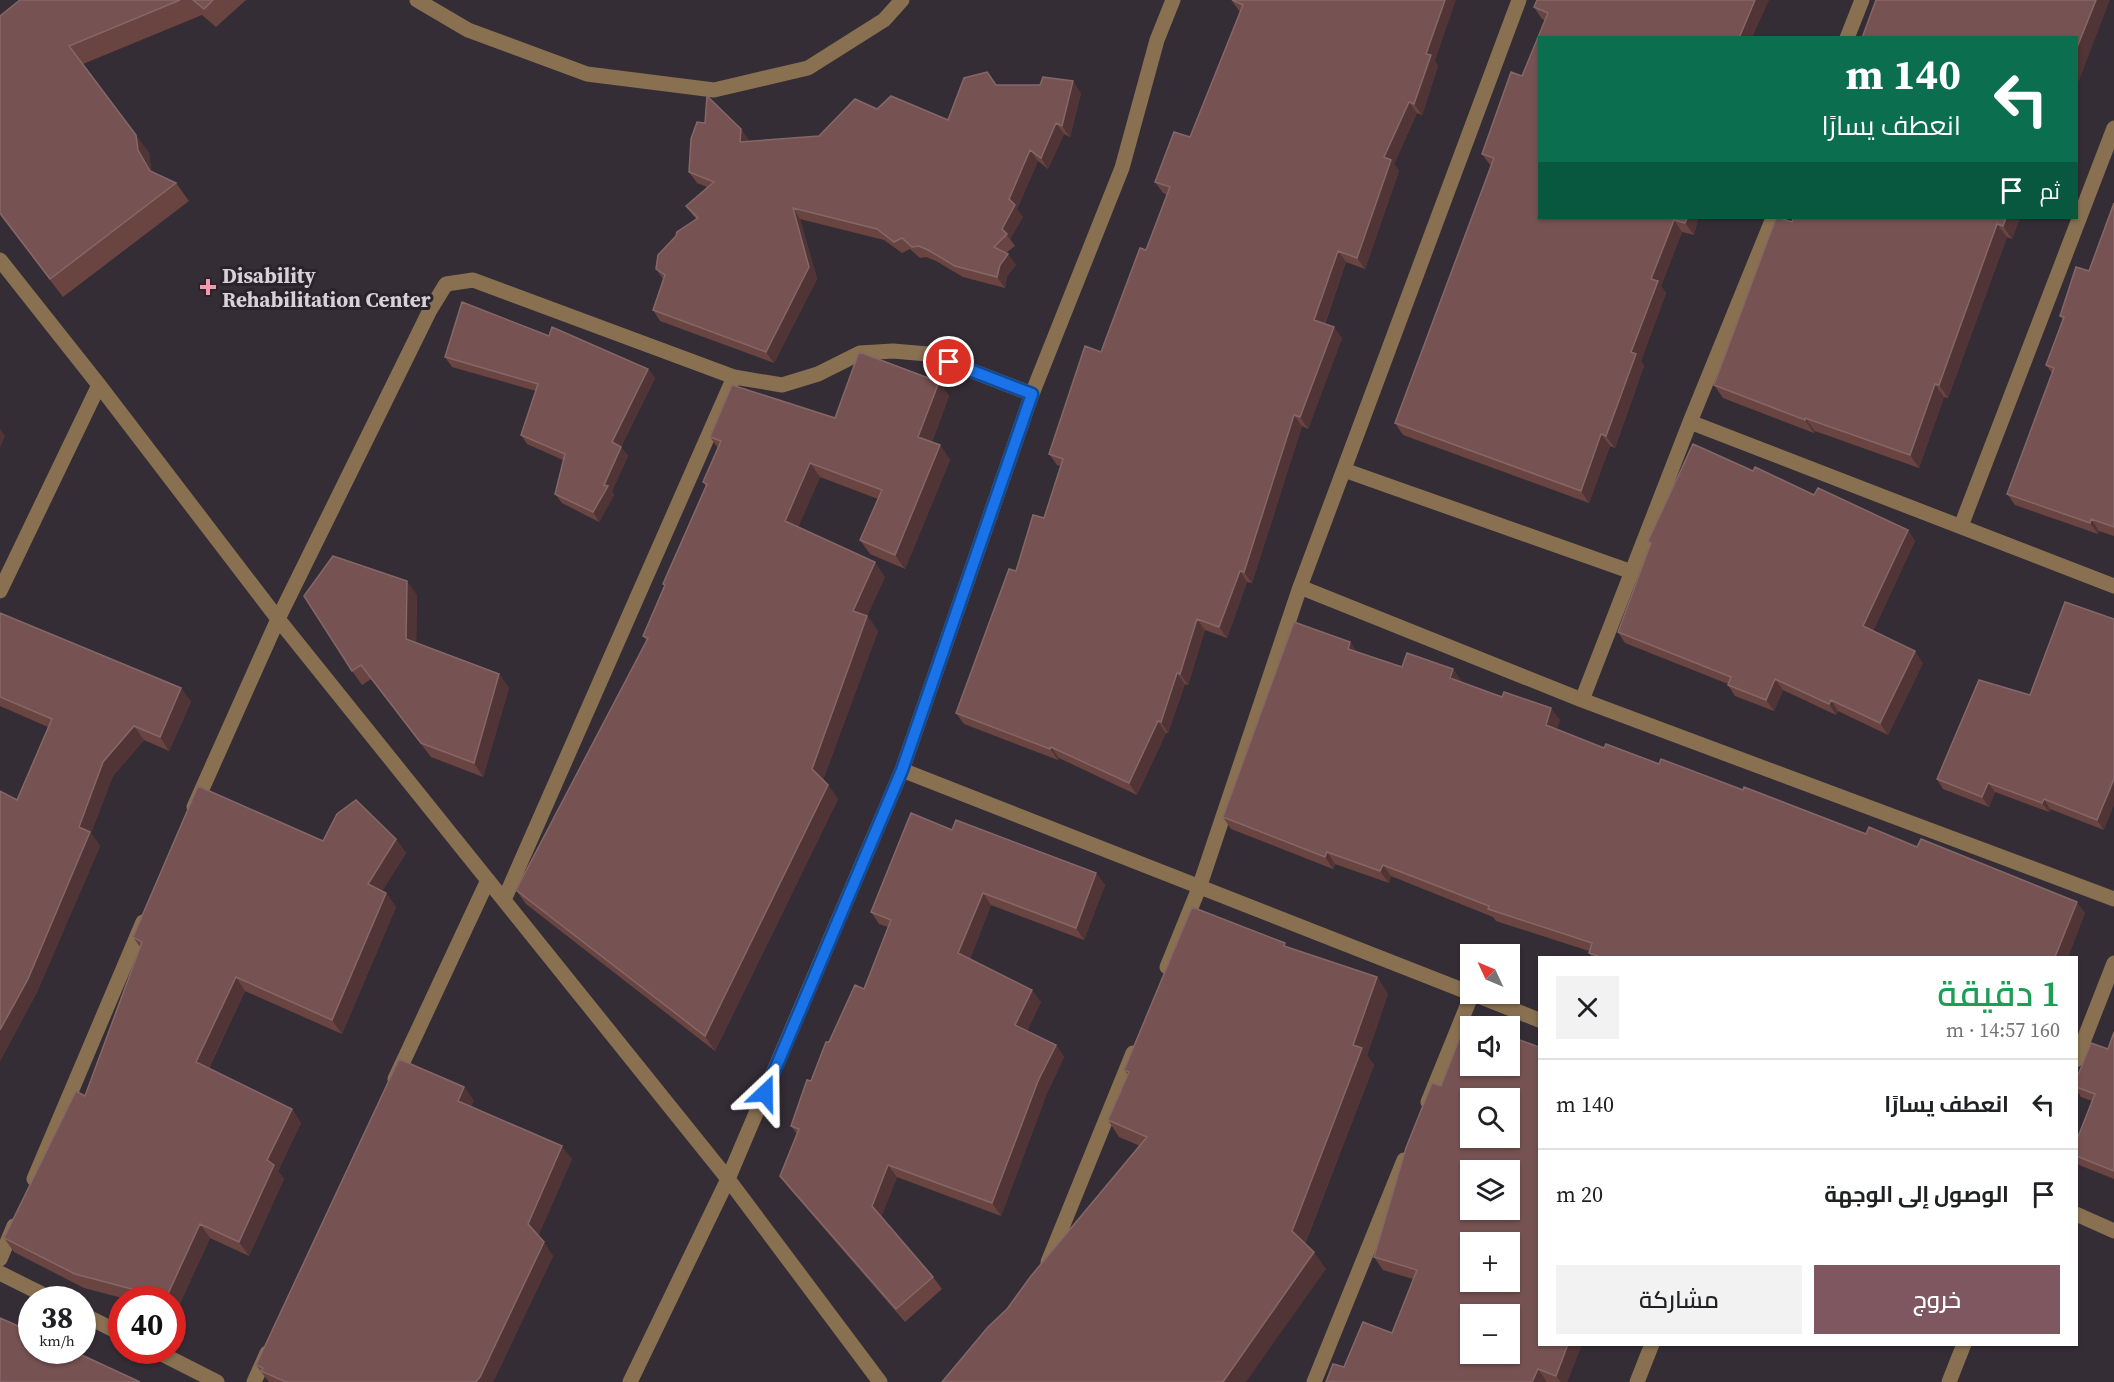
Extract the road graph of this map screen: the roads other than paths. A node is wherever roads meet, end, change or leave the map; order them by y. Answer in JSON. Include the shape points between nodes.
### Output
{"nodes":[{"id":1,"x":417,"y":0,"type":"edge"},
{"id":2,"x":902,"y":0,"type":"edge"},
{"id":3,"x":1173,"y":0,"type":"edge"},
{"id":4,"x":1519,"y":0,"type":"edge"},
{"id":5,"x":1862,"y":0,"type":"edge"},
{"id":6,"x":1848,"y":36,"type":"edge"},
{"id":7,"x":2114,"y":128,"type":"edge"},
{"id":8,"x":1773,"y":219,"type":"edge"},
{"id":9,"x":0,"y":260,"type":"edge"},
{"id":10,"x":734,"y":377,"type":"junction"},
{"id":11,"x":99,"y":385,"type":"junction"},
{"id":12,"x":1032,"y":394,"type":"junction"},
{"id":13,"x":1690,"y":422,"type":"junction"},
{"id":14,"x":1344,"y":470,"type":"junction"},
{"id":15,"x":1961,"y":526,"type":"junction"},
{"id":16,"x":1632,"y":572,"type":"junction"},
{"id":17,"x":2114,"y":586,"type":"edge"},
{"id":18,"x":1300,"y":587,"type":"junction"},
{"id":19,"x":0,"y":591,"type":"edge"},
{"id":20,"x":278,"y":619,"type":"junction"},
{"id":21,"x":1582,"y":700,"type":"junction"},
{"id":22,"x":902,"y":770,"type":"junction"},
{"id":23,"x":188,"y":820,"type":"edge"},
{"id":24,"x":488,"y":880,"type":"junction"},
{"id":25,"x":1199,"y":888,"type":"junction"},
{"id":26,"x":2114,"y":899,"type":"edge"},
{"id":27,"x":504,"y":900,"type":"junction"},
{"id":28,"x":150,"y":906,"type":"edge"},
{"id":29,"x":2114,"y":963,"type":"edge"},
{"id":30,"x":1160,"y":987,"type":"edge"},
{"id":31,"x":1460,"y":989,"type":"edge"},
{"id":32,"x":1467,"y":1004,"type":"edge"},
{"id":33,"x":1499,"y":1004,"type":"edge"},
{"id":34,"x":1538,"y":1020,"type":"edge"},
{"id":35,"x":1138,"y":1041,"type":"edge"},
{"id":36,"x":2078,"y":1055,"type":"edge"},
{"id":37,"x":388,"y":1094,"type":"edge"},
{"id":38,"x":1423,"y":1116,"type":"edge"},
{"id":39,"x":1409,"y":1149,"type":"edge"},
{"id":40,"x":729,"y":1179,"type":"junction"},
{"id":41,"x":28,"y":1193,"type":"edge"},
{"id":42,"x":19,"y":1215,"type":"edge"},
{"id":43,"x":2078,"y":1215,"type":"edge"},
{"id":44,"x":2114,"y":1231,"type":"edge"},
{"id":45,"x":0,"y":1259,"type":"edge"},
{"id":46,"x":0,"y":1273,"type":"edge"},
{"id":47,"x":1038,"y":1279,"type":"edge"},
{"id":48,"x":26,"y":1286,"type":"edge"},
{"id":49,"x":274,"y":1339,"type":"edge"},
{"id":50,"x":1651,"y":1346,"type":"edge"},
{"id":51,"x":1963,"y":1346,"type":"edge"},
{"id":52,"x":182,"y":1364,"type":"edge"},
{"id":53,"x":217,"y":1382,"type":"edge"},
{"id":54,"x":254,"y":1382,"type":"edge"},
{"id":55,"x":630,"y":1382,"type":"edge"},
{"id":56,"x":880,"y":1382,"type":"edge"},
{"id":57,"x":1314,"y":1382,"type":"edge"},
{"id":58,"x":1637,"y":1382,"type":"edge"},
{"id":59,"x":1949,"y":1382,"type":"edge"}],
"edges":[{"from":1,"to":2,"type":"street","via":[[468,30],[587,74],[714,90],[808,68],[884,20]]},
{"from":3,"to":12,"type":"street","via":[[1157,40],[1122,168]]},
{"from":4,"to":14,"type":"street"},
{"from":5,"to":6,"type":"street"},
{"from":7,"to":15,"type":"street"},
{"from":8,"to":13,"type":"street"},
{"from":9,"to":11,"type":"street"},
{"from":10,"to":12,"type":"street","via":[[782,385],[818,374],[860,352],[893,351],[928,354]]},
{"from":10,"to":20,"type":"street","via":[[473,280],[446,284]]},
{"from":10,"to":27,"type":"street"},
{"from":11,"to":19,"type":"street"},
{"from":11,"to":20,"type":"street"},
{"from":12,"to":22,"type":"street"},
{"from":13,"to":15,"type":"street"},
{"from":13,"to":16,"type":"street"},
{"from":14,"to":16,"type":"street"},
{"from":14,"to":18,"type":"street"},
{"from":15,"to":17,"type":"street"},
{"from":16,"to":21,"type":"street"},
{"from":18,"to":21,"type":"street"},
{"from":18,"to":25,"type":"street"},
{"from":20,"to":23,"type":"street"},
{"from":20,"to":24,"type":"street"},
{"from":21,"to":26,"type":"street"},
{"from":22,"to":25,"type":"street"},
{"from":22,"to":40,"type":"street"},
{"from":24,"to":27,"type":"street"},
{"from":24,"to":37,"type":"street"},
{"from":25,"to":30,"type":"street"},
{"from":25,"to":31,"type":"street"},
{"from":27,"to":40,"type":"street"},
{"from":28,"to":41,"type":"street"},
{"from":29,"to":36,"type":"street"},
{"from":32,"to":38,"type":"street"},
{"from":33,"to":34,"type":"street"},
{"from":35,"to":47,"type":"street","via":[[1055,1249]]},
{"from":39,"to":57,"type":"street"},
{"from":40,"to":55,"type":"street"},
{"from":40,"to":56,"type":"street"},
{"from":42,"to":45,"type":"street"},
{"from":43,"to":44,"type":"street"},
{"from":46,"to":48,"type":"street"},
{"from":49,"to":54,"type":"street"},
{"from":50,"to":58,"type":"street"},
{"from":51,"to":59,"type":"street"},
{"from":52,"to":53,"type":"street"}]}
